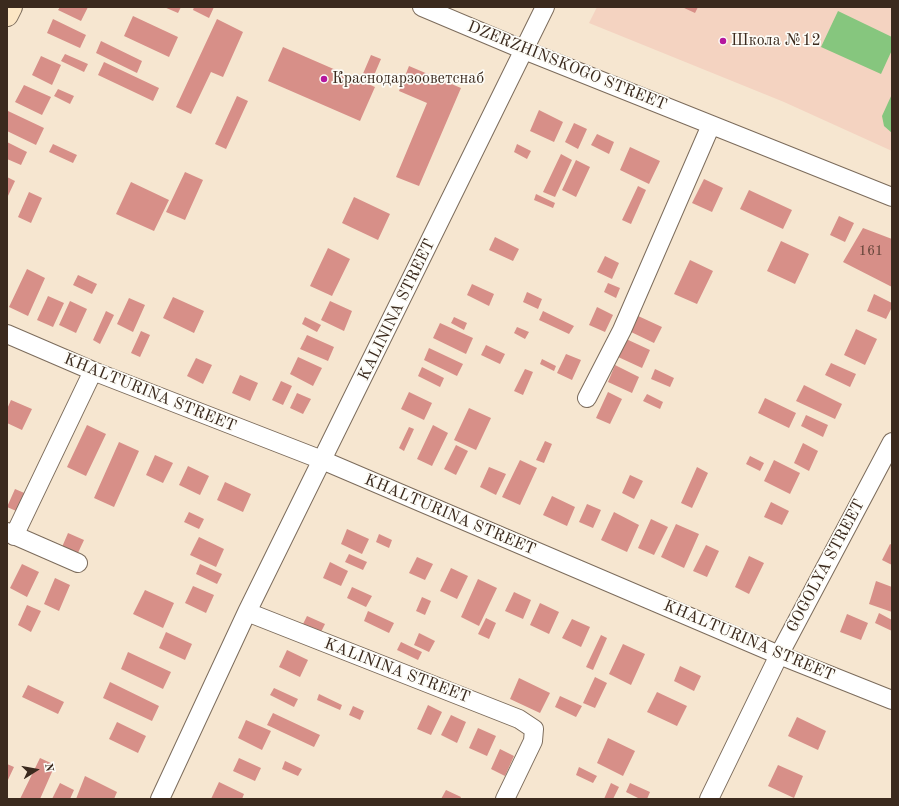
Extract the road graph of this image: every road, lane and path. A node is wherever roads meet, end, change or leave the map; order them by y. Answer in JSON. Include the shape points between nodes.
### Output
{"nodes":[{"id":1,"x":11,"y":7,"type":"edge"},
{"id":2,"x":422,"y":7,"type":"edge"},
{"id":3,"x":545,"y":7,"type":"edge"},
{"id":4,"x":7,"y":15,"type":"edge"},
{"id":5,"x":524,"y":50,"type":"junction"},
{"id":6,"x":711,"y":125,"type":"junction"},
{"id":7,"x":892,"y":197,"type":"edge"},
{"id":8,"x":7,"y":334,"type":"edge"},
{"id":9,"x":93,"y":371,"type":"junction"},
{"id":10,"x":587,"y":398,"type":"dead end"},
{"id":11,"x":892,"y":442,"type":"edge"},
{"id":12,"x":322,"y":460,"type":"junction"},
{"id":13,"x":11,"y":534,"type":"edge"},
{"id":14,"x":78,"y":563,"type":"dead end"},
{"id":15,"x":247,"y":612,"type":"junction"},
{"id":16,"x":779,"y":655,"type":"junction"},
{"id":17,"x":892,"y":700,"type":"edge"},
{"id":18,"x":160,"y":799,"type":"edge"},
{"id":19,"x":505,"y":799,"type":"edge"},
{"id":20,"x":709,"y":799,"type":"edge"}],
"edges":[{"from":1,"to":4,"type":"main road"},
{"from":2,"to":5,"type":"street","name":"DZERZHINSKOGO STREET"},
{"from":3,"to":5,"type":"street","name":"KALININA STREET"},
{"from":5,"to":6,"type":"street","name":"DZERZHINSKOGO STREET"},
{"from":5,"to":12,"type":"street","name":"KALININA STREET"},
{"from":6,"to":7,"type":"street","name":"DZERZHINSKOGO STREET"},
{"from":6,"to":10,"type":"street","via":[[622,330]]},
{"from":8,"to":9,"type":"street","name":"KHALTURINA STREET"},
{"from":9,"to":12,"type":"street","name":"KHALTURINA STREET"},
{"from":9,"to":13,"type":"street"},
{"from":11,"to":16,"type":"street","name":"GOGOLYA STREET"},
{"from":12,"to":15,"type":"street","name":"KALININA STREET"},
{"from":12,"to":16,"type":"street","name":"KHALTURINA STREET"},
{"from":13,"to":14,"type":"street"},
{"from":15,"to":18,"type":"street","name":"KALININA STREET"},
{"from":15,"to":19,"type":"street","name":"KALININA STREET","via":[[518,719],[534,729],[533,741]]},
{"from":16,"to":17,"type":"street","name":"KHALTURINA STREET"},
{"from":16,"to":20,"type":"street","name":"GOGOLYA STREET"}]}
